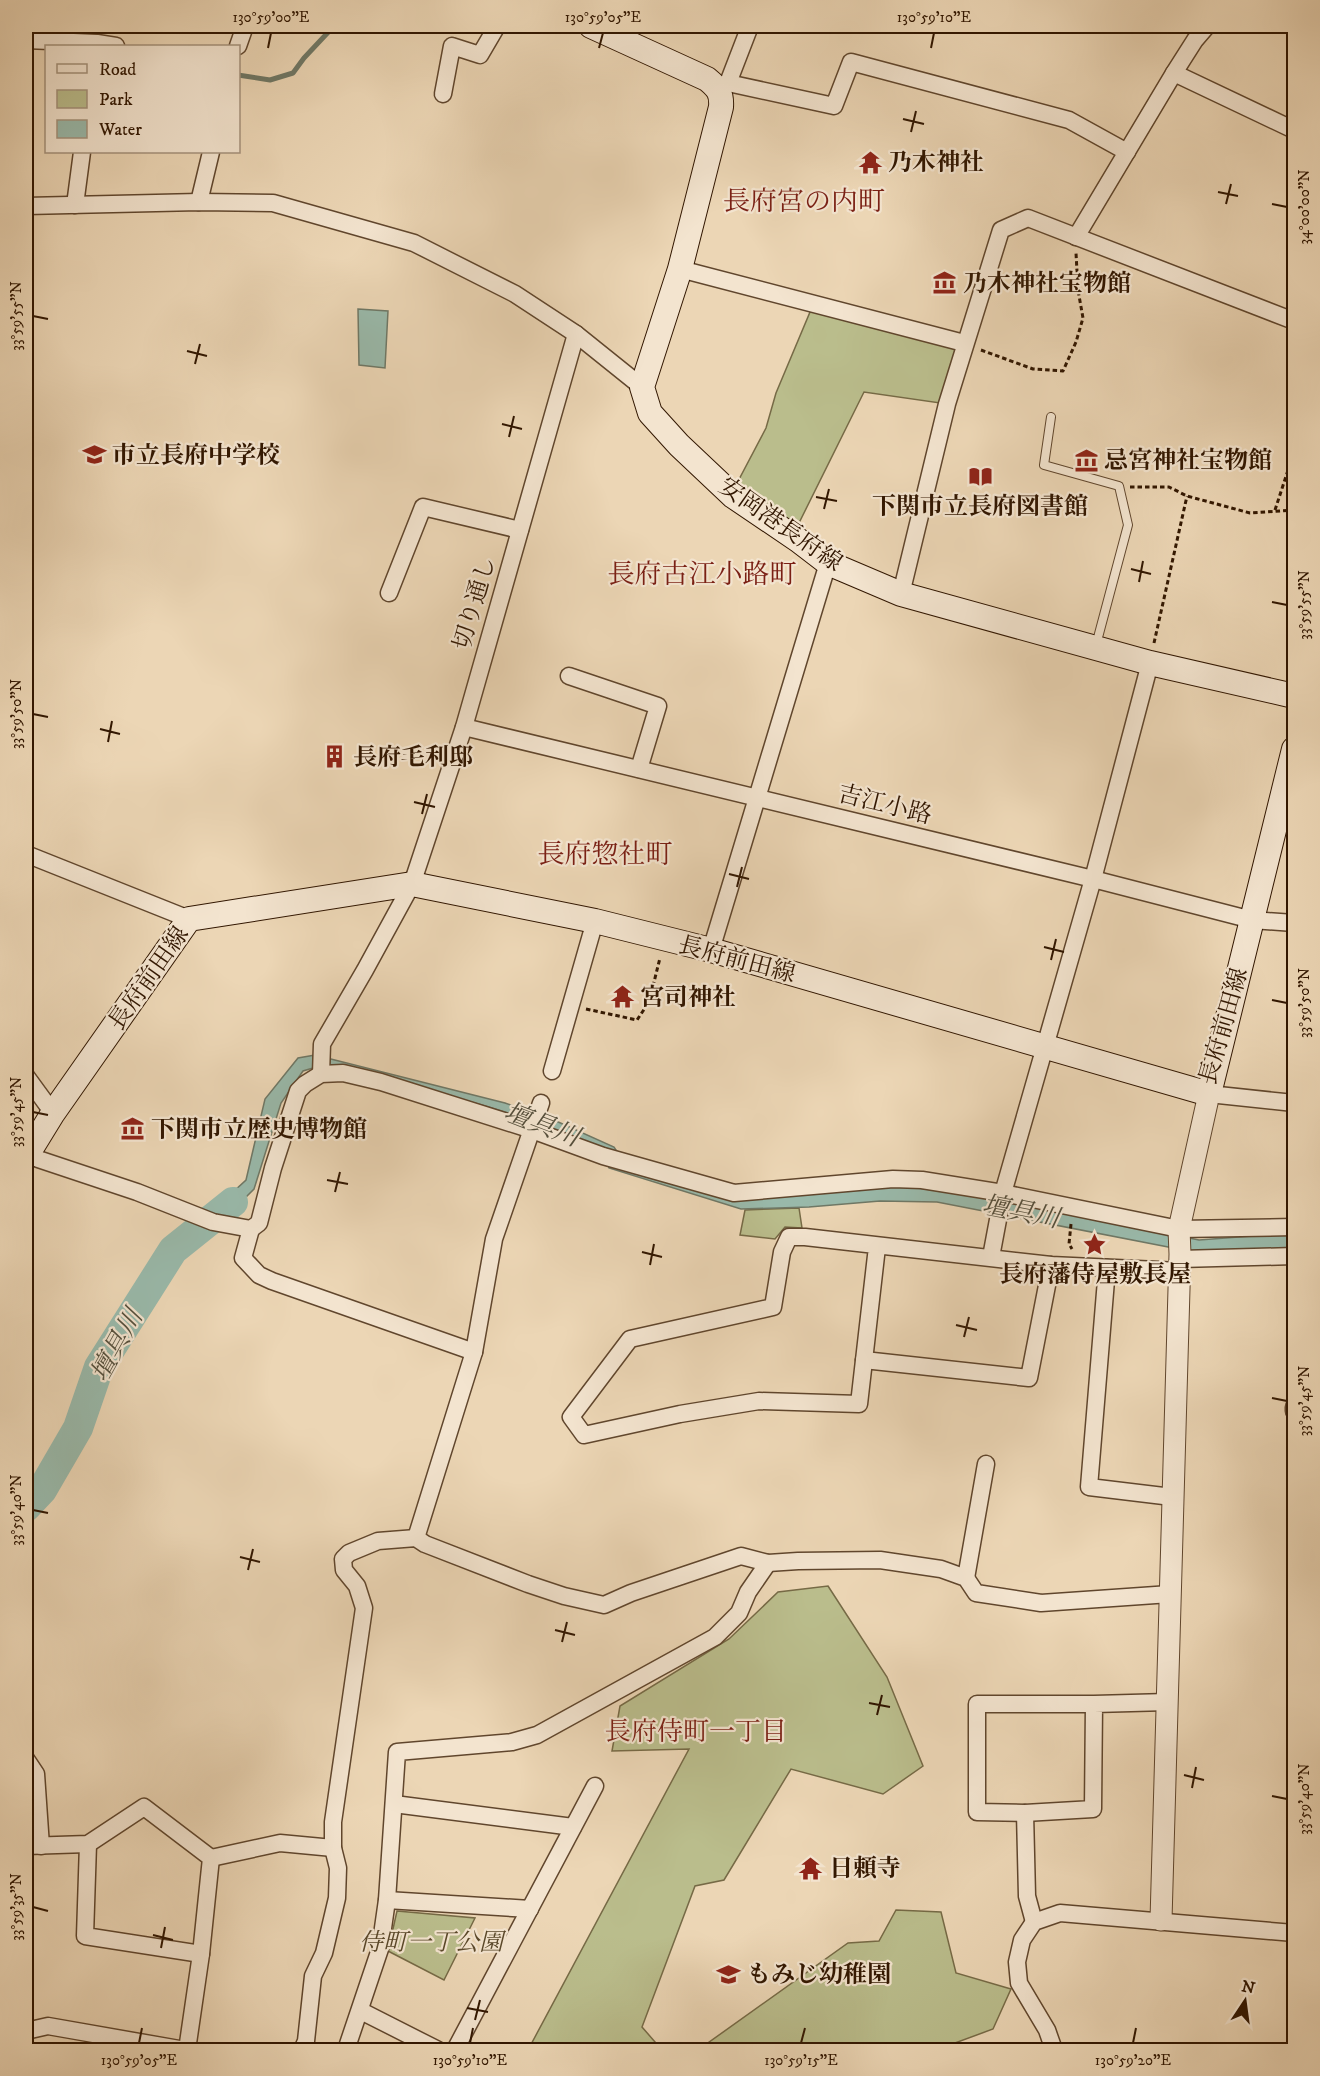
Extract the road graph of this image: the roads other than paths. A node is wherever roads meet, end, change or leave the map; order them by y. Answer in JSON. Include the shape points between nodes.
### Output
{"nodes":[{"id":1,"x":245,"y":26,"type":"edge"},
{"id":2,"x":497,"y":26,"type":"edge"},
{"id":3,"x":591,"y":26,"type":"edge"},
{"id":4,"x":750,"y":26,"type":"edge"},
{"id":5,"x":1207,"y":26,"type":"edge"},
{"id":6,"x":26,"y":40,"type":"edge"},
{"id":7,"x":97,"y":45,"type":"edge"},
{"id":8,"x":238,"y":45,"type":"edge"},
{"id":9,"x":1174,"y":73,"type":"junction"},
{"id":10,"x":723,"y":86,"type":"junction"},
{"id":11,"x":442,"y":94,"type":"dead end"},
{"id":12,"x":1294,"y":130,"type":"edge"},
{"id":13,"x":1127,"y":152,"type":"junction"},
{"id":14,"x":82,"y":153,"type":"edge"},
{"id":15,"x":211,"y":153,"type":"edge"},
{"id":16,"x":199,"y":202,"type":"junction"},
{"id":17,"x":75,"y":205,"type":"junction"},
{"id":18,"x":26,"y":206,"type":"edge"},
{"id":19,"x":1076,"y":237,"type":"junction"},
{"id":20,"x":680,"y":269,"type":"junction"},
{"id":21,"x":1294,"y":321,"type":"edge"},
{"id":22,"x":576,"y":334,"type":"junction"},
{"id":23,"x":964,"y":343,"type":"junction"},
{"id":24,"x":642,"y":387,"type":"junction"},
{"id":25,"x":1051,"y":417,"type":"dead end"},
{"id":26,"x":520,"y":530,"type":"junction"},
{"id":27,"x":828,"y":563,"type":"junction"},
{"id":28,"x":388,"y":593,"type":"dead end"},
{"id":29,"x":901,"y":594,"type":"junction"},
{"id":30,"x":1095,"y":648,"type":"junction"},
{"id":31,"x":1150,"y":663,"type":"junction"},
{"id":32,"x":569,"y":676,"type":"dead end"},
{"id":33,"x":1294,"y":696,"type":"edge"},
{"id":34,"x":464,"y":727,"type":"junction"},
{"id":35,"x":1294,"y":749,"type":"edge"},
{"id":36,"x":639,"y":769,"type":"junction"},
{"id":37,"x":758,"y":798,"type":"junction"},
{"id":38,"x":26,"y":854,"type":"edge"},
{"id":39,"x":1093,"y":879,"type":"junction"},
{"id":40,"x":412,"y":884,"type":"junction"},
{"id":41,"x":189,"y":919,"type":"junction"},
{"id":42,"x":1252,"y":920,"type":"junction"},
{"id":43,"x":595,"y":921,"type":"junction"},
{"id":44,"x":1294,"y":923,"type":"edge"},
{"id":45,"x":711,"y":950,"type":"junction"},
{"id":46,"x":1046,"y":1047,"type":"junction"},
{"id":47,"x":552,"y":1071,"type":"dead end"},
{"id":48,"x":321,"y":1074,"type":"junction"},
{"id":49,"x":26,"y":1076,"type":"edge"},
{"id":50,"x":1209,"y":1094,"type":"junction"},
{"id":51,"x":1294,"y":1103,"type":"edge"},
{"id":52,"x":53,"y":1113,"type":"junction"},
{"id":53,"x":536,"y":1117,"type":"junction"},
{"id":54,"x":26,"y":1156,"type":"edge"},
{"id":55,"x":1001,"y":1202,"type":"junction"},
{"id":56,"x":1294,"y":1227,"type":"edge"},
{"id":57,"x":251,"y":1229,"type":"junction"},
{"id":58,"x":877,"y":1247,"type":"junction"},
{"id":59,"x":1180,"y":1249,"type":"junction"},
{"id":60,"x":1294,"y":1256,"type":"edge"},
{"id":61,"x":991,"y":1257,"type":"junction"},
{"id":62,"x":1051,"y":1265,"type":"junction"},
{"id":63,"x":1107,"y":1268,"type":"junction"},
{"id":64,"x":474,"y":1353,"type":"junction"},
{"id":65,"x":864,"y":1360,"type":"junction"},
{"id":66,"x":986,"y":1464,"type":"dead end"},
{"id":67,"x":1172,"y":1497,"type":"junction"},
{"id":68,"x":416,"y":1538,"type":"junction"},
{"id":69,"x":768,"y":1563,"type":"junction"},
{"id":70,"x":966,"y":1578,"type":"junction"},
{"id":71,"x":1170,"y":1594,"type":"junction"},
{"id":72,"x":1168,"y":1702,"type":"junction"},
{"id":73,"x":1094,"y":1704,"type":"junction"},
{"id":74,"x":26,"y":1759,"type":"edge"},
{"id":75,"x":595,"y":1786,"type":"dead end"},
{"id":76,"x":394,"y":1804,"type":"junction"},
{"id":77,"x":1025,"y":1813,"type":"junction"},
{"id":78,"x":573,"y":1827,"type":"junction"},
{"id":79,"x":88,"y":1844,"type":"junction"},
{"id":80,"x":33,"y":1846,"type":"edge"},
{"id":81,"x":333,"y":1848,"type":"junction"},
{"id":82,"x":211,"y":1858,"type":"junction"},
{"id":83,"x":387,"y":1900,"type":"junction"},
{"id":84,"x":530,"y":1909,"type":"junction"},
{"id":85,"x":1161,"y":1920,"type":"junction"},
{"id":86,"x":1034,"y":1922,"type":"junction"},
{"id":87,"x":1294,"y":1932,"type":"edge"},
{"id":88,"x":201,"y":1954,"type":"junction"},
{"id":89,"x":361,"y":2011,"type":"junction"},
{"id":90,"x":26,"y":2031,"type":"edge"},
{"id":91,"x":186,"y":2050,"type":"edge"},
{"id":92,"x":302,"y":2050,"type":"edge"},
{"id":93,"x":346,"y":2050,"type":"edge"},
{"id":94,"x":438,"y":2050,"type":"edge"},
{"id":95,"x":455,"y":2050,"type":"edge"},
{"id":96,"x":1054,"y":2050,"type":"edge"}],
"edges":[{"from":1,"to":8,"type":"street"},
{"from":2,"to":11,"type":"street","via":[[480,55],[452,46]]},
{"from":3,"to":10,"type":"main road"},
{"from":4,"to":10,"type":"street"},
{"from":5,"to":9,"type":"street"},
{"from":6,"to":7,"type":"street"},
{"from":9,"to":12,"type":"street"},
{"from":9,"to":13,"type":"street"},
{"from":10,"to":13,"type":"street","via":[[834,106],[851,62],[1069,120]]},
{"from":10,"to":20,"type":"main road"},
{"from":13,"to":19,"type":"street"},
{"from":14,"to":17,"type":"street"},
{"from":15,"to":16,"type":"street"},
{"from":16,"to":17,"type":"street"},
{"from":16,"to":22,"type":"street","via":[[273,203],[414,243],[515,294]]},
{"from":17,"to":18,"type":"street"},
{"from":19,"to":21,"type":"street"},
{"from":19,"to":23,"type":"street","via":[[1028,219],[1001,230]]},
{"from":20,"to":23,"type":"street"},
{"from":20,"to":24,"type":"main road"},
{"from":22,"to":24,"type":"street"},
{"from":22,"to":26,"type":"street","name":"切り通し"},
{"from":23,"to":29,"type":"street"},
{"from":24,"to":27,"type":"main road","name":"安岡港長府線","via":[[650,413],[679,445],[733,496]]},
{"from":25,"to":30,"type":"lane","via":[[1044,465],[1119,486],[1128,525]]},
{"from":26,"to":28,"type":"street","via":[[423,507]]},
{"from":26,"to":34,"type":"street","name":"切り通し"},
{"from":27,"to":29,"type":"main road","name":"安岡港長府線"},
{"from":27,"to":37,"type":"street"},
{"from":29,"to":30,"type":"main road","name":"安岡港長府線"},
{"from":30,"to":31,"type":"main road","name":"安岡港長府線"},
{"from":31,"to":33,"type":"main road","name":"安岡港長府線"},
{"from":31,"to":39,"type":"street"},
{"from":32,"to":36,"type":"street","via":[[658,706]]},
{"from":34,"to":36,"type":"street","name":"吉江小路"},
{"from":34,"to":40,"type":"street","name":"切り通し"},
{"from":35,"to":42,"type":"main road","name":"長府前田線"},
{"from":36,"to":37,"type":"street","name":"吉江小路"},
{"from":37,"to":39,"type":"street","name":"吉江小路"},
{"from":37,"to":45,"type":"street"},
{"from":38,"to":41,"type":"street"},
{"from":39,"to":42,"type":"street","name":"吉江小路"},
{"from":39,"to":46,"type":"street"},
{"from":40,"to":41,"type":"main road","name":"長府前田線"},
{"from":40,"to":43,"type":"main road","name":"長府前田線"},
{"from":40,"to":48,"type":"street","name":"切り通し","via":[[322,1044]]},
{"from":41,"to":52,"type":"main road","name":"長府前田線"},
{"from":42,"to":44,"type":"street","name":"吉江小路"},
{"from":42,"to":50,"type":"main road","name":"長府前田線"},
{"from":43,"to":45,"type":"main road","name":"長府前田線"},
{"from":43,"to":47,"type":"street"},
{"from":45,"to":46,"type":"main road","name":"長府前田線"},
{"from":46,"to":50,"type":"main road","name":"長府前田線"},
{"from":46,"to":55,"type":"street"},
{"from":48,"to":53,"type":"street","via":[[343,1073]]},
{"from":48,"to":57,"type":"street","via":[[298,1091],[259,1223]]},
{"from":49,"to":52,"type":"street"},
{"from":50,"to":51,"type":"street"},
{"from":50,"to":59,"type":"street"},
{"from":52,"to":54,"type":"main road","name":"長府前田線"},
{"from":53,"to":55,"type":"street","via":[[603,1156],[735,1193],[893,1179],[922,1180]]},
{"from":53,"to":64,"type":"street","via":[[494,1239]]},
{"from":54,"to":57,"type":"street","via":[[213,1222]]},
{"from":55,"to":59,"type":"street"},
{"from":55,"to":61,"type":"street"},
{"from":56,"to":59,"type":"street"},
{"from":57,"to":64,"type":"street","via":[[243,1258],[260,1275]]},
{"from":58,"to":61,"type":"street"},
{"from":58,"to":65,"type":"street"},
{"from":58,"to":65,"type":"street","via":[[789,1237],[782,1252],[773,1307],[630,1339],[571,1417],[584,1435],[759,1401],[859,1404]]},
{"from":59,"to":60,"type":"street"},
{"from":59,"to":63,"type":"street"},
{"from":59,"to":67,"type":"street"},
{"from":61,"to":62,"type":"street"},
{"from":62,"to":63,"type":"street"},
{"from":62,"to":65,"type":"street","via":[[1029,1378]]},
{"from":63,"to":67,"type":"street","via":[[1089,1487]]},
{"from":64,"to":68,"type":"street"},
{"from":66,"to":70,"type":"street"},
{"from":67,"to":71,"type":"street"},
{"from":68,"to":69,"type":"street","via":[[528,1584],[604,1605],[741,1556]]},
{"from":68,"to":81,"type":"street","via":[[378,1541],[343,1559],[344,1570],[357,1586],[364,1608]]},
{"from":69,"to":70,"type":"street","via":[[880,1560],[941,1569]]},
{"from":69,"to":76,"type":"street","via":[[739,1613],[715,1637],[537,1735],[513,1742],[397,1752]]},
{"from":70,"to":71,"type":"street","via":[[976,1593],[1041,1603]]},
{"from":71,"to":72,"type":"street"},
{"from":72,"to":73,"type":"street"},
{"from":72,"to":85,"type":"street"},
{"from":73,"to":77,"type":"street","via":[[1093,1809]]},
{"from":73,"to":77,"type":"street","via":[[977,1704],[977,1812]]},
{"from":74,"to":80,"type":"street","via":[[36,1774]]},
{"from":75,"to":78,"type":"street"},
{"from":76,"to":78,"type":"street"},
{"from":76,"to":83,"type":"street"},
{"from":77,"to":86,"type":"street","via":[[1027,1896]]},
{"from":78,"to":84,"type":"street"},
{"from":79,"to":80,"type":"street"},
{"from":79,"to":82,"type":"street","via":[[144,1807]]},
{"from":79,"to":88,"type":"street","via":[[85,1936]]},
{"from":81,"to":82,"type":"street","via":[[280,1843]]},
{"from":81,"to":92,"type":"street","via":[[338,1868],[337,1898],[324,1953],[313,1976]]},
{"from":82,"to":88,"type":"street"},
{"from":83,"to":84,"type":"street"},
{"from":83,"to":89,"type":"street","via":[[380,1949]]},
{"from":84,"to":95,"type":"street"},
{"from":85,"to":86,"type":"street","via":[[1060,1913]]},
{"from":85,"to":87,"type":"street"},
{"from":86,"to":96,"type":"street","via":[[1022,1940],[1017,1962],[1019,1983],[1047,2030]]},
{"from":88,"to":91,"type":"street"},
{"from":89,"to":93,"type":"street"},
{"from":89,"to":94,"type":"street"},
{"from":90,"to":91,"type":"street","via":[[48,2026]]}]}
